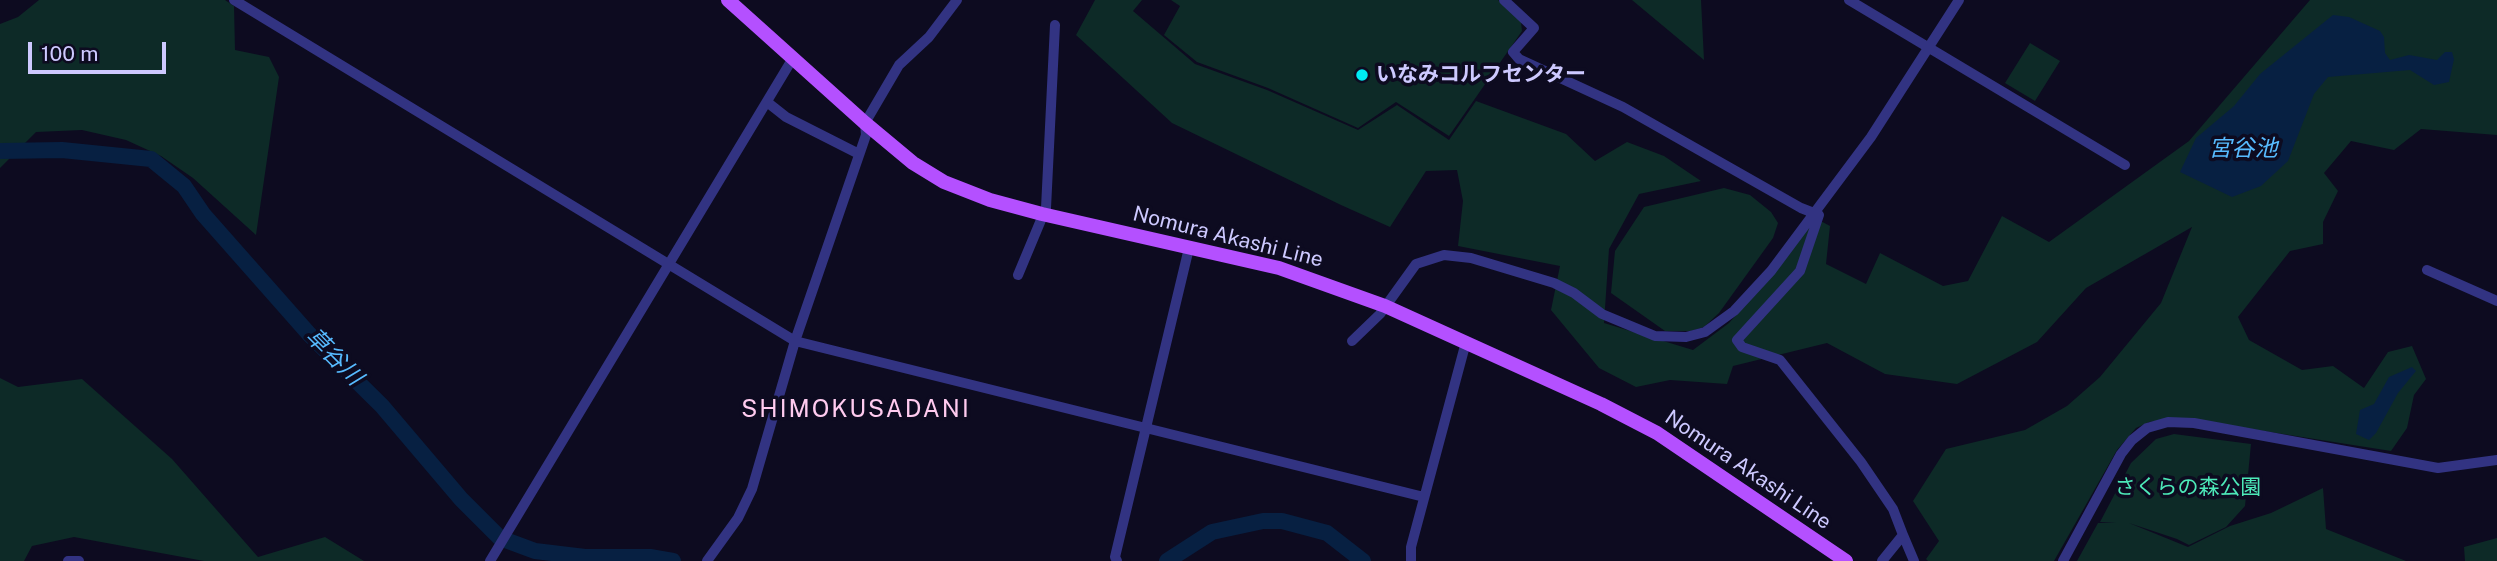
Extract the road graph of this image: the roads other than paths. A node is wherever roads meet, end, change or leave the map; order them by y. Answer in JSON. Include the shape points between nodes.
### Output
{"nodes":[{"id":1,"x":234,"y":0,"type":"edge"},
{"id":2,"x":728,"y":0,"type":"edge"},
{"id":3,"x":957,"y":0,"type":"edge"},
{"id":4,"x":1504,"y":0,"type":"edge"},
{"id":5,"x":1849,"y":0,"type":"edge"},
{"id":6,"x":1959,"y":0,"type":"edge"},
{"id":7,"x":1055,"y":26,"type":"dead end"},
{"id":8,"x":1927,"y":47,"type":"junction"},
{"id":9,"x":793,"y":58,"type":"junction"},
{"id":10,"x":767,"y":102,"type":"junction"},
{"id":11,"x":865,"y":124,"type":"junction"},
{"id":12,"x":859,"y":154,"type":"junction"},
{"id":13,"x":2124,"y":165,"type":"dead end"},
{"id":14,"x":1812,"y":212,"type":"junction"},
{"id":15,"x":1042,"y":214,"type":"junction"},
{"id":16,"x":1189,"y":248,"type":"junction"},
{"id":17,"x":668,"y":265,"type":"junction"},
{"id":18,"x":2427,"y":270,"type":"dead end"},
{"id":19,"x":1018,"y":275,"type":"dead end"},
{"id":20,"x":2497,"y":300,"type":"edge"},
{"id":21,"x":1385,"y":306,"type":"junction"},
{"id":22,"x":795,"y":341,"type":"junction"},
{"id":23,"x":1352,"y":341,"type":"dead end"},
{"id":24,"x":1466,"y":342,"type":"junction"},
{"id":25,"x":1148,"y":427,"type":"junction"},
{"id":26,"x":2496,"y":458,"type":"edge"},
{"id":27,"x":1424,"y":497,"type":"junction"},
{"id":28,"x":1903,"y":535,"type":"junction"},
{"id":29,"x":1116,"y":559,"type":"edge"},
{"id":30,"x":68,"y":561,"type":"edge"},
{"id":31,"x":79,"y":561,"type":"edge"},
{"id":32,"x":490,"y":561,"type":"edge"},
{"id":33,"x":707,"y":561,"type":"edge"},
{"id":34,"x":1411,"y":561,"type":"edge"},
{"id":35,"x":1846,"y":561,"type":"edge"},
{"id":36,"x":1882,"y":561,"type":"edge"},
{"id":37,"x":1914,"y":561,"type":"edge"},
{"id":38,"x":2063,"y":561,"type":"edge"}],
"edges":[{"from":1,"to":17,"type":"street"},
{"from":2,"to":9,"type":"main road","name":"Nomura Akashi Line"},
{"from":3,"to":11,"type":"street","via":[[929,37],[899,65]]},
{"from":4,"to":14,"type":"street","via":[[1534,28],[1513,52],[1518,59],[1623,107]]},
{"from":5,"to":8,"type":"street"},
{"from":6,"to":8,"type":"street"},
{"from":7,"to":15,"type":"street","via":[[1046,208]]},
{"from":8,"to":13,"type":"street"},
{"from":8,"to":14,"type":"street","via":[[1830,195]]},
{"from":9,"to":10,"type":"street"},
{"from":9,"to":11,"type":"main road","name":"Nomura Akashi Line"},
{"from":10,"to":12,"type":"street","via":[[786,117]]},
{"from":10,"to":17,"type":"street"},
{"from":11,"to":12,"type":"street"},
{"from":11,"to":15,"type":"main road","name":"Nomura Akashi Line","via":[[944,182]]},
{"from":12,"to":22,"type":"street"},
{"from":14,"to":21,"type":"street","via":[[1772,271],[1734,311],[1705,332],[1686,337],[1637,330],[1554,283],[1471,258],[1444,255],[1416,264]]},
{"from":14,"to":28,"type":"street","via":[[1819,215],[1800,271],[1737,340],[1742,347],[1780,360],[1861,462],[1893,509]]},
{"from":15,"to":16,"type":"main road","name":"Nomura Akashi Line"},
{"from":15,"to":19,"type":"street"},
{"from":16,"to":21,"type":"main road","name":"Nomura Akashi Line","via":[[1279,268]]},
{"from":16,"to":25,"type":"street"},
{"from":17,"to":22,"type":"street"},
{"from":17,"to":32,"type":"street"},
{"from":18,"to":20,"type":"street"},
{"from":21,"to":23,"type":"street"},
{"from":21,"to":24,"type":"main road","name":"Nomura Akashi Line"},
{"from":22,"to":25,"type":"street"},
{"from":22,"to":33,"type":"street","via":[[752,489]]},
{"from":24,"to":27,"type":"street"},
{"from":24,"to":35,"type":"main road","name":"Nomura Akashi Line","via":[[1657,433]]},
{"from":25,"to":27,"type":"street"},
{"from":25,"to":29,"type":"street"},
{"from":26,"to":38,"type":"street","via":[[2438,468],[2168,422],[2147,428],[2132,439]]},
{"from":27,"to":34,"type":"street"},
{"from":28,"to":36,"type":"street"},
{"from":28,"to":37,"type":"street"},
{"from":30,"to":31,"type":"street"}]}
